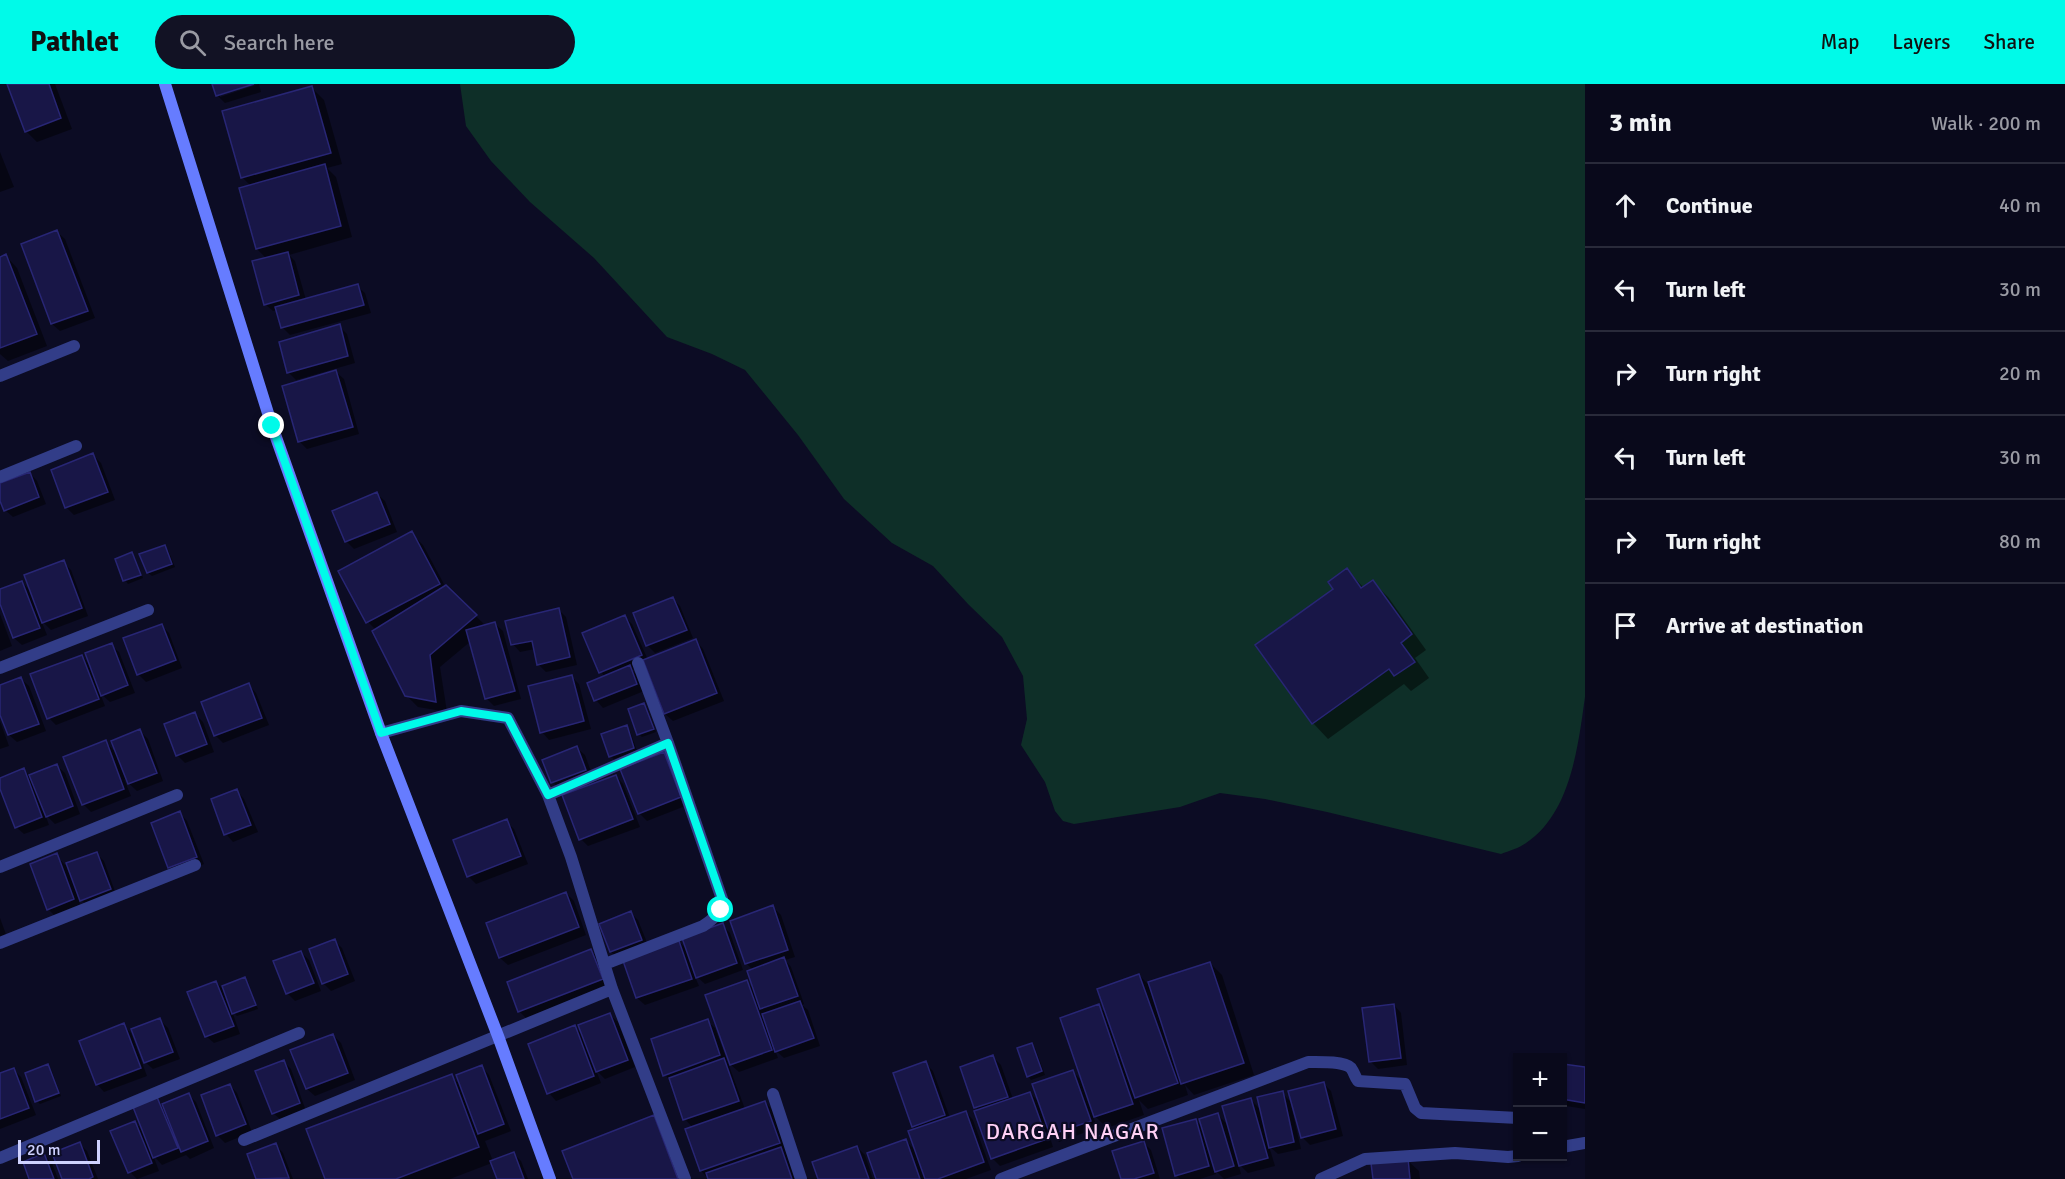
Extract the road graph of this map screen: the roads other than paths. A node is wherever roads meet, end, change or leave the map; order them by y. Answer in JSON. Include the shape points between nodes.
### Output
{"nodes":[{"id":1,"x":165,"y":84,"type":"edge"},
{"id":2,"x":75,"y":346,"type":"dead end"},
{"id":3,"x":0,"y":376,"type":"edge"},
{"id":4,"x":76,"y":446,"type":"dead end"},
{"id":5,"x":0,"y":477,"type":"edge"},
{"id":6,"x":148,"y":610,"type":"dead end"},
{"id":7,"x":638,"y":663,"type":"dead end"},
{"id":8,"x":0,"y":668,"type":"edge"},
{"id":9,"x":381,"y":733,"type":"junction"},
{"id":10,"x":668,"y":743,"type":"junction"},
{"id":11,"x":177,"y":795,"type":"dead end"},
{"id":12,"x":548,"y":795,"type":"junction"},
{"id":13,"x":195,"y":865,"type":"dead end"},
{"id":14,"x":0,"y":867,"type":"edge"},
{"id":15,"x":0,"y":944,"type":"edge"},
{"id":16,"x":604,"y":964,"type":"junction"},
{"id":17,"x":612,"y":989,"type":"junction"},
{"id":18,"x":299,"y":1033,"type":"dead end"},
{"id":19,"x":498,"y":1036,"type":"junction"},
{"id":20,"x":773,"y":1094,"type":"dead end"},
{"id":21,"x":1513,"y":1118,"type":"edge"},
{"id":22,"x":244,"y":1140,"type":"dead end"},
{"id":23,"x":1585,"y":1143,"type":"edge"},
{"id":24,"x":1567,"y":1146,"type":"edge"},
{"id":25,"x":1513,"y":1156,"type":"edge"},
{"id":26,"x":0,"y":1158,"type":"edge"},
{"id":27,"x":550,"y":1179,"type":"edge"},
{"id":28,"x":685,"y":1179,"type":"edge"},
{"id":29,"x":801,"y":1179,"type":"edge"},
{"id":30,"x":1001,"y":1179,"type":"edge"},
{"id":31,"x":1321,"y":1179,"type":"edge"}],
"edges":[{"from":1,"to":9,"type":"street","via":[[272,426]]},
{"from":2,"to":3,"type":"street"},
{"from":4,"to":5,"type":"street"},
{"from":6,"to":8,"type":"street"},
{"from":7,"to":10,"type":"street"},
{"from":9,"to":12,"type":"street","via":[[461,711],[508,718]]},
{"from":9,"to":19,"type":"street"},
{"from":10,"to":12,"type":"street"},
{"from":10,"to":16,"type":"street","via":[[722,899],[721,910],[703,926]]},
{"from":11,"to":14,"type":"street"},
{"from":12,"to":16,"type":"street"},
{"from":13,"to":15,"type":"street"},
{"from":16,"to":17,"type":"street"},
{"from":17,"to":19,"type":"street"},
{"from":17,"to":28,"type":"street"},
{"from":18,"to":26,"type":"street"},
{"from":19,"to":22,"type":"street"},
{"from":19,"to":27,"type":"street"},
{"from":20,"to":29,"type":"street"},
{"from":21,"to":30,"type":"street","via":[[1421,1113],[1405,1084],[1358,1081],[1347,1066],[1308,1062]]},
{"from":23,"to":24,"type":"street"},
{"from":25,"to":31,"type":"street","via":[[1455,1153],[1365,1159]]}]}
